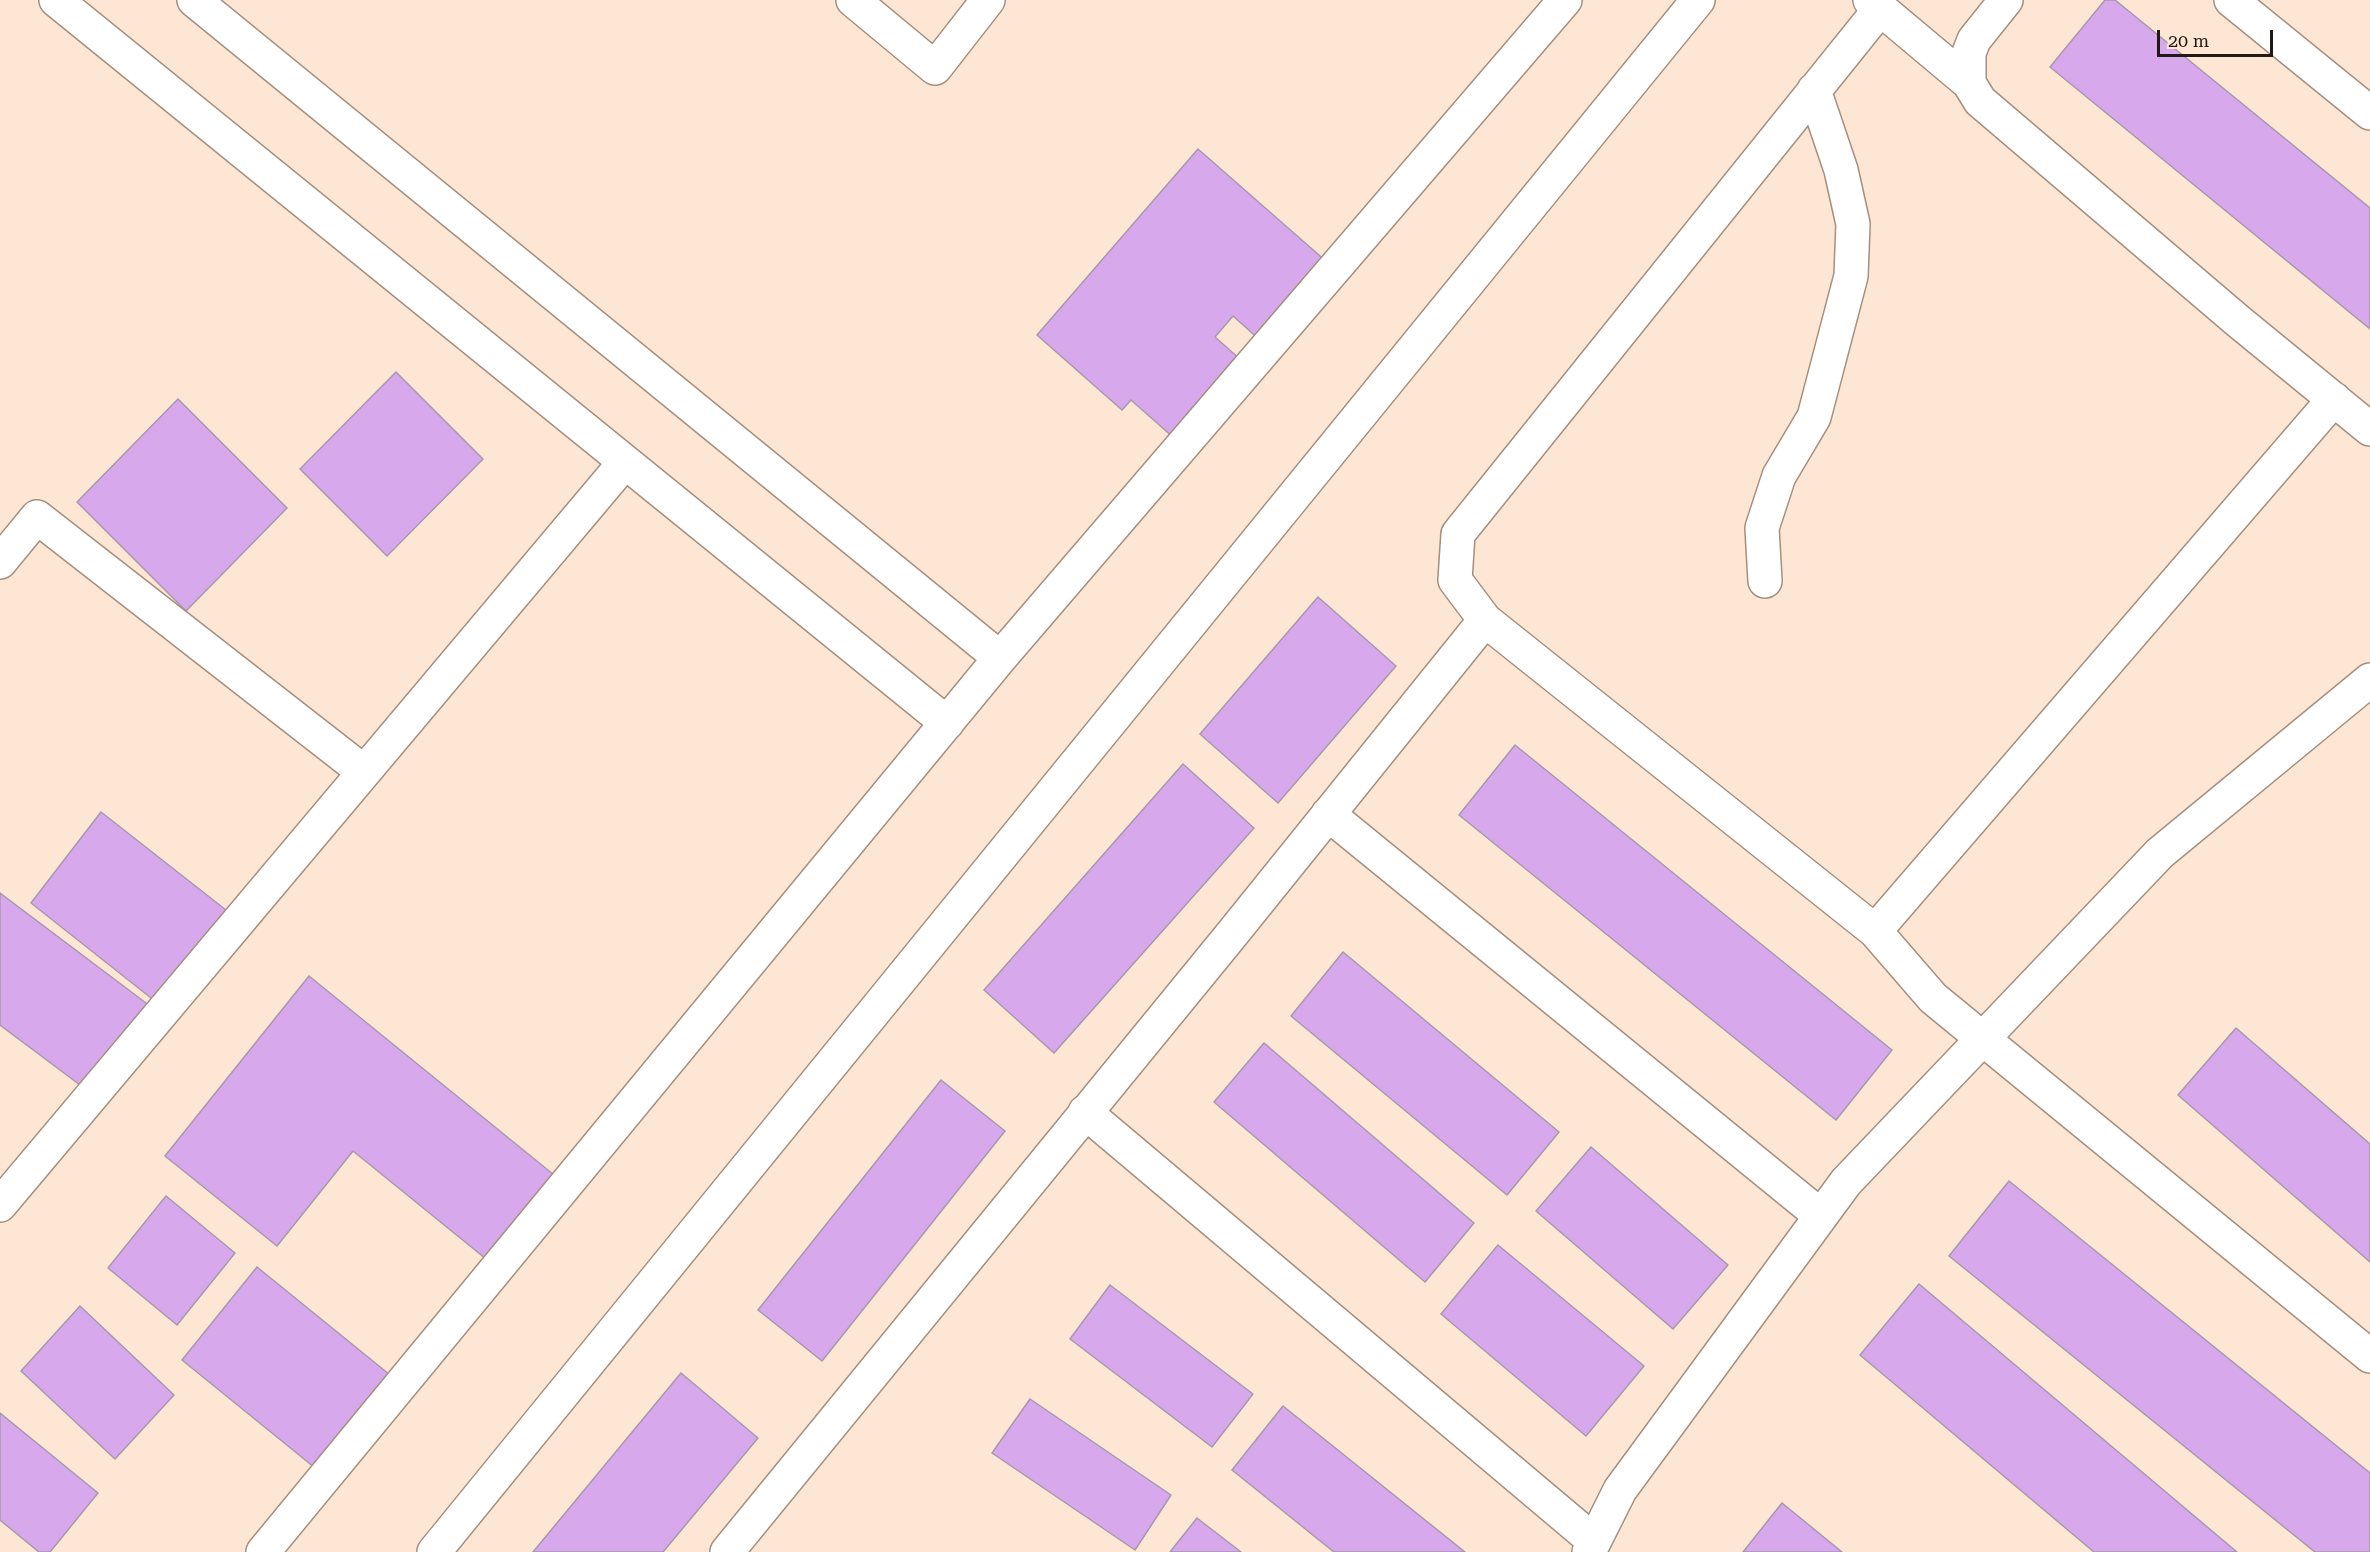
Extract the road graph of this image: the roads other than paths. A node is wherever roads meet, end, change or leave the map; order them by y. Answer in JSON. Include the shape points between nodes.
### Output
{"nodes":[{"id":1,"x":56,"y":0,"type":"edge"},
{"id":2,"x":194,"y":0,"type":"edge"},
{"id":3,"x":852,"y":0,"type":"edge"},
{"id":4,"x":988,"y":0,"type":"edge"},
{"id":5,"x":1565,"y":0,"type":"edge"},
{"id":6,"x":1698,"y":0,"type":"edge"},
{"id":7,"x":2006,"y":0,"type":"edge"},
{"id":8,"x":2231,"y":0,"type":"edge"},
{"id":9,"x":1875,"y":4,"type":"edge"},
{"id":10,"x":1969,"y":83,"type":"junction"},
{"id":11,"x":1814,"y":90,"type":"junction"},
{"id":12,"x":2370,"y":113,"type":"edge"},
{"id":13,"x":2334,"y":399,"type":"junction"},
{"id":14,"x":2370,"y":429,"type":"edge"},
{"id":15,"x":625,"y":462,"type":"junction"},
{"id":16,"x":0,"y":562,"type":"edge"},
{"id":17,"x":1765,"y":581,"type":"dead end"},
{"id":18,"x":1485,"y":620,"type":"junction"},
{"id":19,"x":1000,"y":658,"type":"junction"},
{"id":20,"x":2370,"y":680,"type":"edge"},
{"id":21,"x":946,"y":723,"type":"junction"},
{"id":22,"x":364,"y":772,"type":"junction"},
{"id":23,"x":1328,"y":814,"type":"junction"},
{"id":24,"x":1875,"y":931,"type":"junction"},
{"id":25,"x":1983,"y":1038,"type":"junction"},
{"id":26,"x":1085,"y":1112,"type":"junction"},
{"id":27,"x":0,"y":1204,"type":"edge"},
{"id":28,"x":1821,"y":1216,"type":"junction"},
{"id":29,"x":2370,"y":1356,"type":"edge"},
{"id":30,"x":1592,"y":1547,"type":"edge"},
{"id":31,"x":263,"y":1552,"type":"edge"},
{"id":32,"x":434,"y":1552,"type":"edge"},
{"id":33,"x":727,"y":1552,"type":"edge"}],
"edges":[{"from":1,"to":15,"type":"street"},
{"from":2,"to":19,"type":"street"},
{"from":3,"to":4,"type":"street","via":[[935,68]]},
{"from":5,"to":19,"type":"street"},
{"from":6,"to":32,"type":"street"},
{"from":7,"to":10,"type":"street","via":[[1974,40],[1969,53]]},
{"from":8,"to":12,"type":"street"},
{"from":9,"to":10,"type":"street"},
{"from":9,"to":11,"type":"street"},
{"from":10,"to":13,"type":"street","via":[[1980,101]]},
{"from":11,"to":17,"type":"street","via":[[1841,171],[1853,224],[1851,276],[1814,417],[1779,476],[1762,528]]},
{"from":11,"to":18,"type":"street","via":[[1458,534],[1455,580]]},
{"from":13,"to":14,"type":"street"},
{"from":13,"to":24,"type":"street"},
{"from":15,"to":21,"type":"street"},
{"from":15,"to":22,"type":"street"},
{"from":16,"to":22,"type":"street","via":[[37,517]]},
{"from":18,"to":23,"type":"street"},
{"from":18,"to":24,"type":"street"},
{"from":19,"to":21,"type":"street"},
{"from":20,"to":25,"type":"street","via":[[2160,854]]},
{"from":21,"to":31,"type":"street"},
{"from":22,"to":27,"type":"street"},
{"from":23,"to":26,"type":"street"},
{"from":23,"to":28,"type":"street"},
{"from":24,"to":25,"type":"street","via":[[1933,998]]},
{"from":25,"to":28,"type":"street","via":[[1846,1182]]},
{"from":25,"to":29,"type":"street"},
{"from":26,"to":30,"type":"street"},
{"from":26,"to":33,"type":"street"},
{"from":28,"to":30,"type":"street","via":[[1620,1490]]}]}
